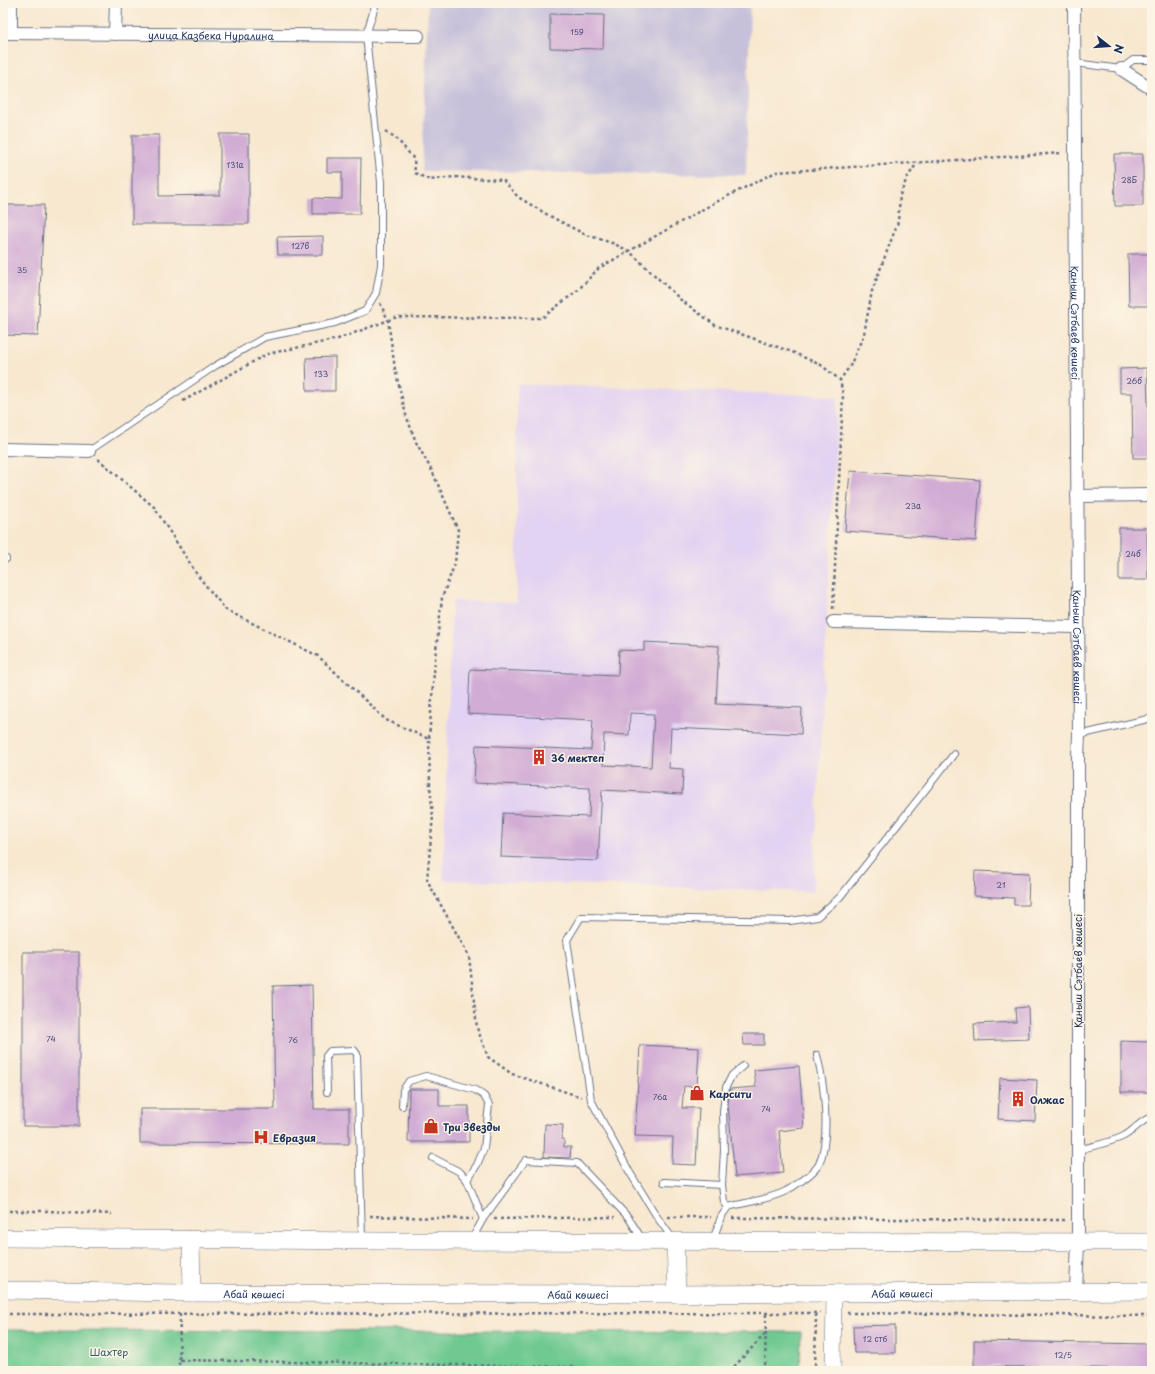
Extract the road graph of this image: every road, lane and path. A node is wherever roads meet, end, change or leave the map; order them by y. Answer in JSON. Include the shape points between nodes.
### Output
{"nodes":[{"id":1,"x":11,"y":3,"type":"edge"},
{"id":2,"x":116,"y":3,"type":"edge"},
{"id":3,"x":376,"y":3,"type":"edge"},
{"id":4,"x":1074,"y":3,"type":"edge"},
{"id":5,"x":7,"y":33,"type":"edge"},
{"id":6,"x":115,"y":34,"type":"junction"},
{"id":7,"x":366,"y":35,"type":"junction"},
{"id":8,"x":418,"y":36,"type":"dead end"},
{"id":9,"x":1152,"y":60,"type":"edge"},
{"id":10,"x":1075,"y":63,"type":"junction"},
{"id":11,"x":1121,"y":69,"type":"junction"},
{"id":12,"x":1152,"y":89,"type":"edge"},
{"id":13,"x":375,"y":124,"type":"junction"},
{"id":14,"x":1075,"y":152,"type":"junction"},
{"id":15,"x":917,"y":162,"type":"junction"},
{"id":16,"x":629,"y":251,"type":"junction"},
{"id":17,"x":376,"y":293,"type":"junction"},
{"id":18,"x":388,"y":320,"type":"junction"},
{"id":19,"x":840,"y":380,"type":"junction"},
{"id":20,"x":176,"y":405,"type":"dead end"},
{"id":21,"x":3,"y":449,"type":"edge"},
{"id":22,"x":89,"y":451,"type":"junction"},
{"id":23,"x":1152,"y":495,"type":"edge"},
{"id":24,"x":1077,"y":496,"type":"junction"},
{"id":25,"x":833,"y":622,"type":"joint"},
{"id":26,"x":1078,"y":627,"type":"junction"},
{"id":27,"x":1152,"y":718,"type":"edge"},
{"id":28,"x":1079,"y":735,"type":"junction"},
{"id":29,"x":429,"y":739,"type":"junction"},
{"id":30,"x":954,"y":754,"type":"dead end"},
{"id":31,"x":817,"y":1055,"type":"dead end"},
{"id":32,"x":743,"y":1066,"type":"dead end"},
{"id":33,"x":328,"y":1092,"type":"dead end"},
{"id":34,"x":591,"y":1100,"type":"junction"},
{"id":35,"x":402,"y":1106,"type":"dead end"},
{"id":36,"x":1152,"y":1117,"type":"edge"},
{"id":37,"x":1078,"y":1150,"type":"junction"},
{"id":38,"x":433,"y":1158,"type":"dead end"},
{"id":39,"x":467,"y":1180,"type":"junction"},
{"id":40,"x":664,"y":1182,"type":"dead end"},
{"id":41,"x":722,"y":1185,"type":"junction"},
{"id":42,"x":728,"y":1207,"type":"junction"},
{"id":43,"x":3,"y":1211,"type":"edge"},
{"id":44,"x":112,"y":1214,"type":"dead end"},
{"id":45,"x":483,"y":1219,"type":"junction"},
{"id":46,"x":3,"y":1238,"type":"edge"},
{"id":47,"x":191,"y":1239,"type":"junction"},
{"id":48,"x":362,"y":1241,"type":"junction"},
{"id":49,"x":471,"y":1242,"type":"junction"},
{"id":50,"x":644,"y":1242,"type":"junction"},
{"id":51,"x":675,"y":1242,"type":"junction"},
{"id":52,"x":712,"y":1242,"type":"junction"},
{"id":53,"x":1078,"y":1242,"type":"junction"},
{"id":54,"x":1152,"y":1242,"type":"edge"},
{"id":55,"x":3,"y":1290,"type":"edge"},
{"id":56,"x":1076,"y":1291,"type":"junction"},
{"id":57,"x":1152,"y":1291,"type":"edge"},
{"id":58,"x":192,"y":1293,"type":"junction"},
{"id":59,"x":677,"y":1294,"type":"junction"},
{"id":60,"x":834,"y":1294,"type":"junction"},
{"id":61,"x":766,"y":1313,"type":"junction"},
{"id":62,"x":834,"y":1313,"type":"junction"},
{"id":63,"x":3,"y":1314,"type":"edge"},
{"id":64,"x":180,"y":1314,"type":"junction"},
{"id":65,"x":816,"y":1314,"type":"junction"},
{"id":66,"x":1152,"y":1316,"type":"edge"},
{"id":67,"x":766,"y":1334,"type":"junction"},
{"id":68,"x":180,"y":1360,"type":"junction"},
{"id":69,"x":418,"y":1364,"type":"junction"},
{"id":70,"x":572,"y":1367,"type":"junction"},
{"id":71,"x":179,"y":1371,"type":"edge"},
{"id":72,"x":418,"y":1371,"type":"edge"},
{"id":73,"x":568,"y":1371,"type":"edge"},
{"id":74,"x":588,"y":1371,"type":"edge"},
{"id":75,"x":730,"y":1371,"type":"edge"},
{"id":76,"x":765,"y":1371,"type":"edge"},
{"id":77,"x":815,"y":1371,"type":"edge"},
{"id":78,"x":833,"y":1371,"type":"edge"}],
"edges":[{"from":1,"to":5,"type":"street"},
{"from":2,"to":6,"type":"street"},
{"from":3,"to":7,"type":"lane"},
{"from":4,"to":10,"type":"street","name":"Қаныш Сәтбаев көшесі"},
{"from":5,"to":6,"type":"street","name":"улица Казбека Нуралина"},
{"from":6,"to":7,"type":"street","name":"улица Казбека Нуралина"},
{"from":7,"to":8,"type":"street","name":"улица Казбека Нуралина"},
{"from":7,"to":13,"type":"lane"},
{"from":9,"to":11,"type":"lane","via":[[1133,60]]},
{"from":10,"to":11,"type":"lane"},
{"from":10,"to":14,"type":"street","name":"Қаныш Сәтбаев көшесі"},
{"from":11,"to":12,"type":"street"},
{"from":13,"to":16,"type":"path","via":[[397,139],[414,159],[416,173],[430,180],[454,177],[503,180],[518,197],[548,215],[584,234]]},
{"from":13,"to":17,"type":"lane","via":[[381,182],[380,266]]},
{"from":14,"to":15,"type":"path"},
{"from":14,"to":24,"type":"street","name":"Қаныш Сәтбаев көшесі"},
{"from":15,"to":16,"type":"path","via":[[776,172]]},
{"from":15,"to":19,"type":"path","via":[[900,195],[898,222],[872,291],[864,334],[850,366]]},
{"from":16,"to":18,"type":"path","via":[[599,268],[578,290],[542,318],[397,317]]},
{"from":16,"to":19,"type":"path","via":[[681,300],[715,325],[792,352],[821,365]]},
{"from":17,"to":18,"type":"path"},
{"from":17,"to":22,"type":"lane","via":[[365,311],[335,323],[264,337],[215,366]]},
{"from":18,"to":20,"type":"path","via":[[338,339],[267,354]]},
{"from":18,"to":29,"type":"path","via":[[395,369],[406,415],[416,442],[458,530],[455,564],[442,598]]},
{"from":19,"to":25,"type":"path","via":[[843,395]]},
{"from":21,"to":22,"type":"street"},
{"from":22,"to":29,"type":"path","via":[[154,507],[198,576],[226,610],[318,656],[386,720]]},
{"from":23,"to":24,"type":"street"},
{"from":24,"to":26,"type":"street","name":"Қаныш Сәтбаев көшесі"},
{"from":25,"to":26,"type":"street"},
{"from":26,"to":28,"type":"street","name":"Қаныш Сәтбаев көшесі"},
{"from":27,"to":28,"type":"lane"},
{"from":28,"to":37,"type":"street","name":"Қаныш Сәтбаев көшесі"},
{"from":29,"to":34,"type":"path","via":[[432,816],[427,880],[469,956],[477,1028],[488,1056],[512,1074]]},
{"from":30,"to":34,"type":"lane","via":[[840,897],[817,917],[790,921],[581,917],[567,940]]},
{"from":31,"to":42,"type":"lane","via":[[825,1122],[823,1149],[818,1165],[804,1180],[786,1191],[766,1199]]},
{"from":32,"to":41,"type":"lane","via":[[732,1075],[726,1087],[723,1111]]},
{"from":33,"to":48,"type":"lane","via":[[326,1056],[330,1051],[354,1050],[358,1054]]},
{"from":34,"to":51,"type":"lane","via":[[629,1171]]},
{"from":35,"to":39,"type":"lane","via":[[403,1090],[410,1081],[426,1076],[475,1090],[484,1096],[489,1105],[484,1148]]},
{"from":36,"to":37,"type":"lane","via":[[1146,1118],[1123,1137]]},
{"from":37,"to":53,"type":"street","name":"Қаныш Сәтбаев көшесі"},
{"from":38,"to":39,"type":"lane","via":[[460,1172]]},
{"from":39,"to":45,"type":"lane"},
{"from":40,"to":41,"type":"lane"},
{"from":41,"to":42,"type":"lane","via":[[724,1202]]},
{"from":42,"to":52,"type":"lane"},
{"from":43,"to":44,"type":"path"},
{"from":45,"to":49,"type":"lane"},
{"from":45,"to":50,"type":"lane","via":[[526,1160],[577,1163],[628,1217]]},
{"from":46,"to":47,"type":"main road"},
{"from":47,"to":48,"type":"main road"},
{"from":47,"to":58,"type":"main road"},
{"from":48,"to":49,"type":"main road"},
{"from":49,"to":50,"type":"main road"},
{"from":50,"to":51,"type":"main road"},
{"from":51,"to":52,"type":"main road"},
{"from":51,"to":59,"type":"main road"},
{"from":52,"to":53,"type":"main road"},
{"from":53,"to":54,"type":"main road"},
{"from":53,"to":56,"type":"street","name":"Қаныш Сәтбаев көшесі"},
{"from":55,"to":58,"type":"main road","name":"Абай көшесі"},
{"from":56,"to":57,"type":"main road","name":"Абай көшесі"},
{"from":56,"to":60,"type":"main road","name":"Абай көшесі"},
{"from":58,"to":59,"type":"main road","name":"Абай көшесі"},
{"from":59,"to":60,"type":"main road","name":"Абай көшесі"},
{"from":60,"to":62,"type":"street"},
{"from":61,"to":64,"type":"path"},
{"from":61,"to":65,"type":"path"},
{"from":61,"to":67,"type":"path"},
{"from":62,"to":65,"type":"path"},
{"from":62,"to":66,"type":"path"},
{"from":62,"to":78,"type":"street"},
{"from":63,"to":64,"type":"path"},
{"from":64,"to":68,"type":"path"},
{"from":65,"to":77,"type":"path"},
{"from":67,"to":75,"type":"path"},
{"from":67,"to":76,"type":"path"},
{"from":68,"to":69,"type":"path"},
{"from":68,"to":71,"type":"path"},
{"from":69,"to":70,"type":"path"},
{"from":69,"to":72,"type":"path"},
{"from":70,"to":73,"type":"path"},
{"from":70,"to":74,"type":"path"}]}
